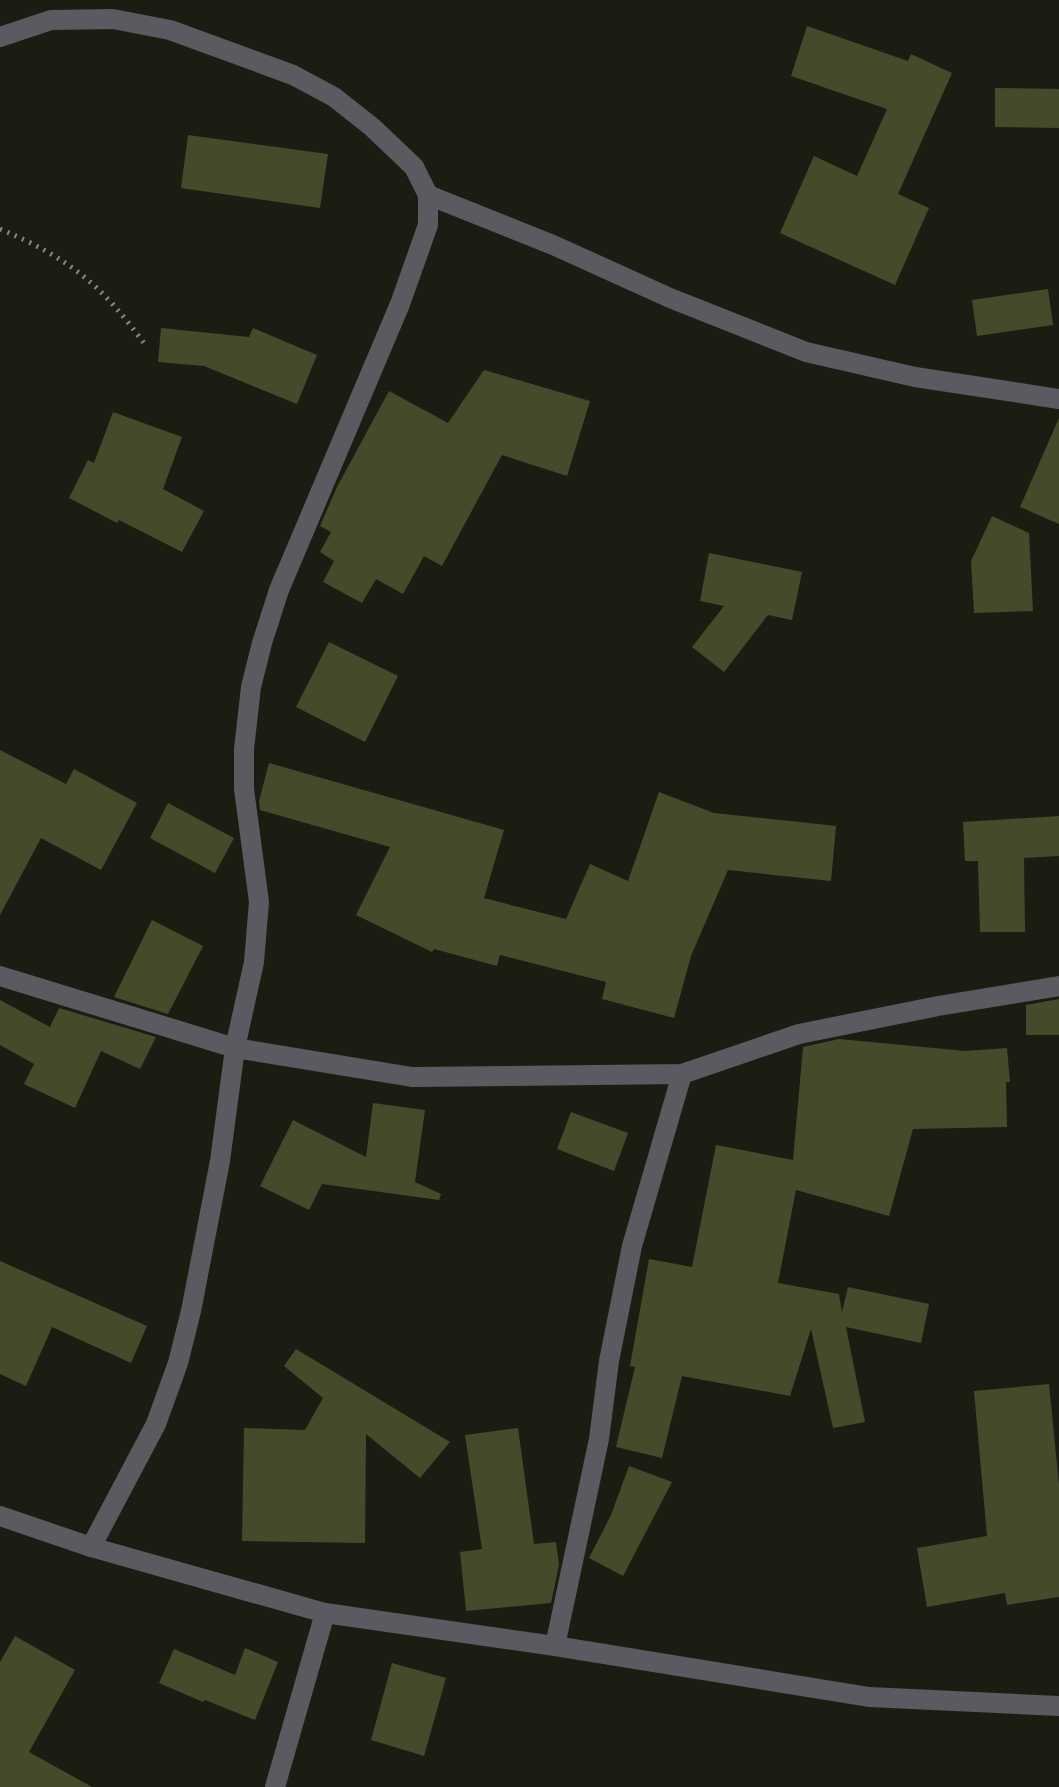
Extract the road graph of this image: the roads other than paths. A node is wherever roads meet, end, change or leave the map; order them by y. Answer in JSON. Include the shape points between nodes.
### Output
{"nodes":[{"id":1,"x":0,"y":37,"type":"edge"},
{"id":2,"x":428,"y":195,"type":"junction"},
{"id":3,"x":1059,"y":399,"type":"edge"},
{"id":4,"x":0,"y":976,"type":"edge"},
{"id":5,"x":1059,"y":986,"type":"edge"},
{"id":6,"x":235,"y":1048,"type":"junction"},
{"id":7,"x":682,"y":1074,"type":"junction"},
{"id":8,"x":0,"y":1516,"type":"edge"},
{"id":9,"x":91,"y":1547,"type":"junction"},
{"id":10,"x":325,"y":1613,"type":"junction"},
{"id":11,"x":555,"y":1646,"type":"junction"},
{"id":12,"x":1059,"y":1706,"type":"edge"},
{"id":13,"x":275,"y":1787,"type":"edge"}],
"edges":[{"from":1,"to":2,"type":"street","via":[[51,20],[113,19],[170,30],[293,75],[334,97],[372,127],[414,167]]},
{"from":2,"to":3,"type":"street","via":[[806,352],[915,377]]},
{"from":2,"to":6,"type":"street","via":[[428,225],[400,304],[279,590],[251,687],[244,789],[259,902],[254,962]]},
{"from":4,"to":6,"type":"street"},
{"from":5,"to":7,"type":"street","via":[[799,1034]]},
{"from":6,"to":7,"type":"street","via":[[412,1077]]},
{"from":6,"to":9,"type":"street","via":[[220,1161],[178,1363],[156,1424]]},
{"from":7,"to":11,"type":"street","via":[[632,1246],[599,1439]]},
{"from":8,"to":9,"type":"street"},
{"from":9,"to":10,"type":"street"},
{"from":10,"to":11,"type":"street"},
{"from":10,"to":13,"type":"street"},
{"from":11,"to":12,"type":"street","via":[[869,1697]]}]}
